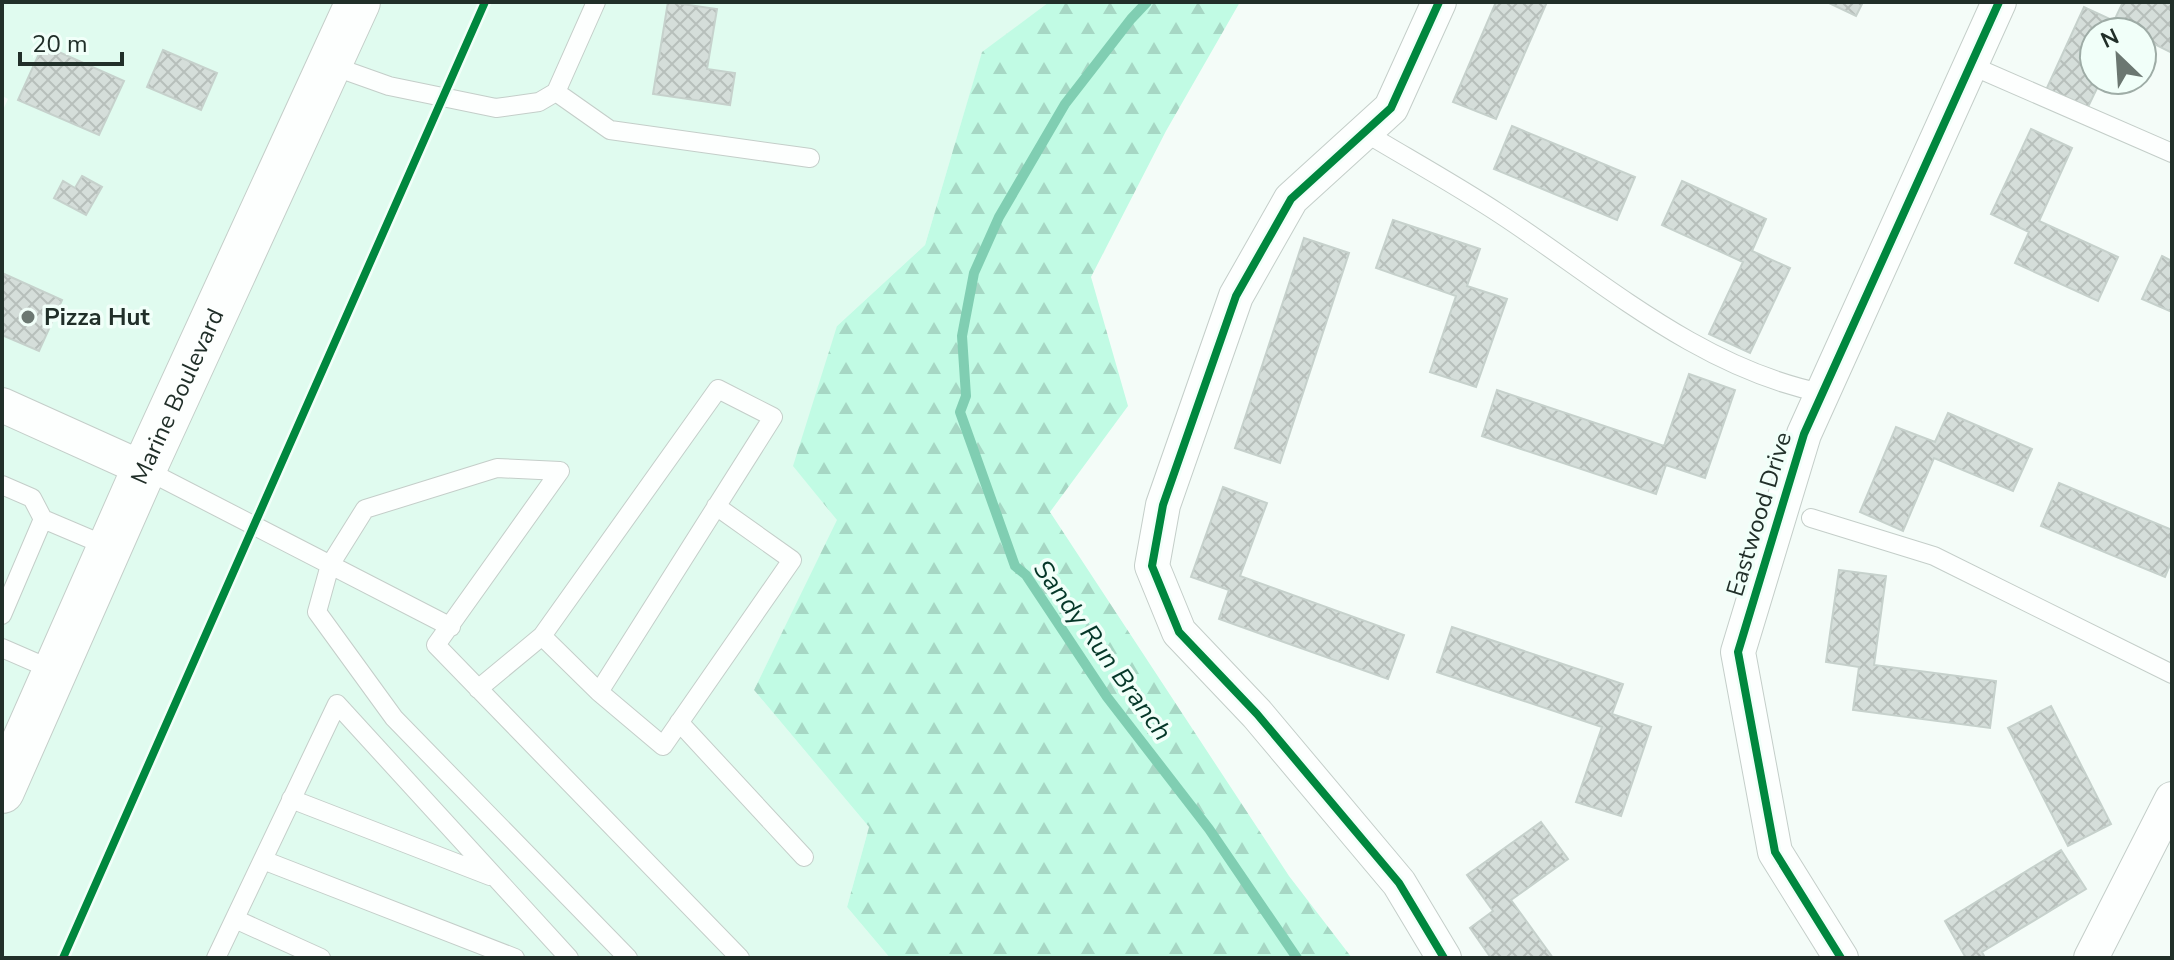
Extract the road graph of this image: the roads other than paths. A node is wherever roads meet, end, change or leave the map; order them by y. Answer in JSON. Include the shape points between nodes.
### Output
{"nodes":[{"id":1,"x":358,"y":2,"type":"edge"},
{"id":2,"x":596,"y":2,"type":"edge"},
{"id":3,"x":1439,"y":2,"type":"edge"},
{"id":4,"x":1999,"y":2,"type":"edge"},
{"id":5,"x":329,"y":65,"type":"junction"},
{"id":6,"x":1970,"y":65,"type":"junction"},
{"id":7,"x":556,"y":92,"type":"junction"},
{"id":8,"x":1364,"y":132,"type":"junction"},
{"id":9,"x":2172,"y":153,"type":"edge"},
{"id":10,"x":810,"y":158,"type":"dead end"},
{"id":11,"x":1822,"y":393,"type":"junction"},
{"id":12,"x":2,"y":405,"type":"edge"},
{"id":13,"x":144,"y":469,"type":"junction"},
{"id":14,"x":2,"y":485,"type":"edge"},
{"id":15,"x":716,"y":506,"type":"junction"},
{"id":16,"x":1811,"y":518,"type":"dead end"},
{"id":17,"x":43,"y":519,"type":"junction"},
{"id":18,"x":109,"y":547,"type":"junction"},
{"id":19,"x":330,"y":565,"type":"junction"},
{"id":20,"x":2,"y":615,"type":"edge"},
{"id":21,"x":451,"y":627,"type":"junction"},
{"id":22,"x":542,"y":636,"type":"junction"},
{"id":23,"x":2,"y":648,"type":"edge"},
{"id":24,"x":55,"y":671,"type":"junction"},
{"id":25,"x":2172,"y":674,"type":"edge"},
{"id":26,"x":478,"y":689,"type":"junction"},
{"id":27,"x":599,"y":692,"type":"junction"},
{"id":28,"x":679,"y":722,"type":"junction"},
{"id":29,"x":5,"y":775,"type":"edge"},
{"id":30,"x":291,"y":799,"type":"junction"},
{"id":31,"x":2172,"y":799,"type":"edge"},
{"id":32,"x":804,"y":857,"type":"dead end"},
{"id":33,"x":263,"y":860,"type":"junction"},
{"id":34,"x":496,"y":878,"type":"junction"},
{"id":35,"x":235,"y":919,"type":"junction"},
{"id":36,"x":216,"y":958,"type":"edge"},
{"id":37,"x":321,"y":958,"type":"edge"},
{"id":38,"x":515,"y":958,"type":"edge"},
{"id":39,"x":569,"y":958,"type":"edge"},
{"id":40,"x":628,"y":958,"type":"edge"},
{"id":41,"x":740,"y":958,"type":"edge"},
{"id":42,"x":1444,"y":958,"type":"edge"},
{"id":43,"x":1841,"y":958,"type":"edge"},
{"id":44,"x":2091,"y":958,"type":"edge"}],
"edges":[{"from":1,"to":5,"type":"main road","name":"Marine Boulevard"},
{"from":2,"to":7,"type":"lane"},
{"from":3,"to":8,"type":"street","via":[[1391,108]]},
{"from":4,"to":6,"type":"street","name":"Eastwood Drive"},
{"from":5,"to":7,"type":"lane","via":[[389,86],[496,108],[539,102]]},
{"from":5,"to":13,"type":"main road","name":"Marine Boulevard"},
{"from":6,"to":9,"type":"lane"},
{"from":6,"to":11,"type":"street","name":"Eastwood Drive"},
{"from":7,"to":10,"type":"lane","via":[[610,130]]},
{"from":8,"to":11,"type":"lane","via":[[1500,214],[1621,300],[1732,363]]},
{"from":8,"to":42,"type":"street","via":[[1291,199],[1236,296],[1163,505],[1152,566],[1179,632],[1257,714],[1399,883]]},
{"from":11,"to":43,"type":"street","name":"Eastwood Drive","via":[[1804,434],[1738,652],[1775,852]]},
{"from":12,"to":13,"type":"street"},
{"from":13,"to":18,"type":"main road","name":"Marine Boulevard"},
{"from":13,"to":19,"type":"lane"},
{"from":14,"to":17,"type":"lane","via":[[32,498]]},
{"from":15,"to":22,"type":"lane","via":[[773,417],[718,389]]},
{"from":15,"to":27,"type":"lane"},
{"from":15,"to":28,"type":"lane","via":[[792,560]]},
{"from":16,"to":25,"type":"lane","via":[[1934,556]]},
{"from":17,"to":18,"type":"lane"},
{"from":17,"to":20,"type":"lane"},
{"from":18,"to":24,"type":"main road","name":"Marine Boulevard"},
{"from":19,"to":21,"type":"lane"},
{"from":19,"to":21,"type":"lane","via":[[365,509],[497,468],[560,471]]},
{"from":19,"to":40,"type":"lane","via":[[317,612],[394,718]]},
{"from":21,"to":26,"type":"lane","via":[[436,645]]},
{"from":22,"to":26,"type":"lane"},
{"from":22,"to":27,"type":"lane"},
{"from":23,"to":24,"type":"lane"},
{"from":24,"to":29,"type":"main road","name":"Marine Boulevard"},
{"from":26,"to":41,"type":"lane"},
{"from":27,"to":28,"type":"lane","via":[[663,746]]},
{"from":28,"to":32,"type":"lane"},
{"from":30,"to":33,"type":"lane"},
{"from":30,"to":34,"type":"lane"},
{"from":30,"to":34,"type":"lane","via":[[337,704]]},
{"from":31,"to":44,"type":"street"},
{"from":33,"to":35,"type":"lane"},
{"from":33,"to":38,"type":"lane"},
{"from":34,"to":39,"type":"lane"},
{"from":35,"to":36,"type":"lane"},
{"from":35,"to":37,"type":"lane"}]}
